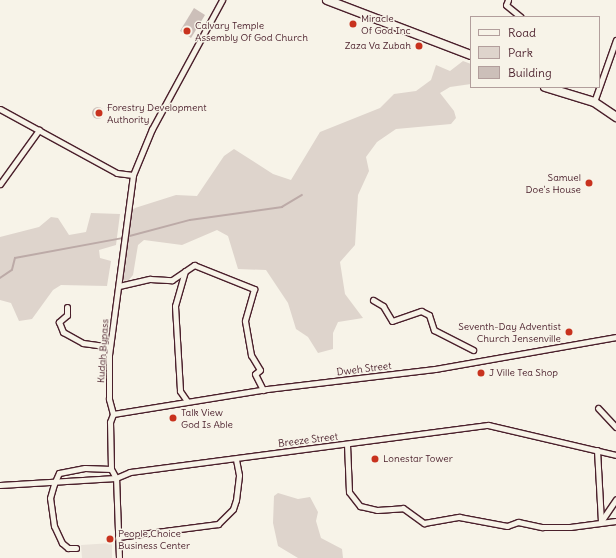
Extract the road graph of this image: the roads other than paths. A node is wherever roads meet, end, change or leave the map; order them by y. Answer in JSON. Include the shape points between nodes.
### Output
{"nodes":[{"id":1,"x":222,"y":0,"type":"edge"},
{"id":2,"x":327,"y":0,"type":"edge"},
{"id":3,"x":508,"y":0,"type":"edge"},
{"id":4,"x":520,"y":16,"type":"edge"},
{"id":5,"x":616,"y":40,"type":"edge"},
{"id":6,"x":470,"y":55,"type":"edge"},
{"id":7,"x":600,"y":85,"type":"edge"},
{"id":8,"x":548,"y":88,"type":"edge"},
{"id":9,"x":599,"y":88,"type":"edge"},
{"id":10,"x":594,"y":102,"type":"junction"},
{"id":11,"x":0,"y":109,"type":"edge"},
{"id":12,"x":616,"y":117,"type":"edge"},
{"id":13,"x":39,"y":130,"type":"junction"},
{"id":14,"x":133,"y":175,"type":"junction"},
{"id":15,"x":0,"y":184,"type":"edge"},
{"id":16,"x":185,"y":271,"type":"junction"},
{"id":17,"x":118,"y":286,"type":"junction"},
{"id":18,"x":373,"y":300,"type":"dead end"},
{"id":19,"x":67,"y":307,"type":"dead end"},
{"id":20,"x":616,"y":337,"type":"edge"},
{"id":21,"x":110,"y":347,"type":"junction"},
{"id":22,"x":473,"y":350,"type":"dead end"},
{"id":23,"x":264,"y":390,"type":"junction"},
{"id":24,"x":187,"y":401,"type":"junction"},
{"id":25,"x":598,"y":408,"type":"dead end"},
{"id":26,"x":114,"y":414,"type":"junction"},
{"id":27,"x":616,"y":427,"type":"edge"},
{"id":28,"x":347,"y":444,"type":"junction"},
{"id":29,"x":597,"y":450,"type":"junction"},
{"id":30,"x":616,"y":455,"type":"edge"},
{"id":31,"x":236,"y":460,"type":"junction"},
{"id":32,"x":111,"y":469,"type":"junction"},
{"id":33,"x":116,"y":478,"type":"junction"},
{"id":34,"x":54,"y":484,"type":"junction"},
{"id":35,"x":0,"y":485,"type":"edge"},
{"id":36,"x":616,"y":499,"type":"edge"},
{"id":37,"x":601,"y":521,"type":"junction"},
{"id":38,"x":616,"y":521,"type":"edge"},
{"id":39,"x":118,"y":537,"type":"junction"},
{"id":40,"x":76,"y":548,"type":"dead end"},
{"id":41,"x":119,"y":558,"type":"edge"}],
"edges":[{"from":1,"to":14,"type":"street","name":"Kudah Bypass","via":[[152,129]]},
{"from":2,"to":6,"type":"highway"},
{"from":3,"to":4,"type":"street","via":[[506,5]]},
{"from":5,"to":7,"type":"street"},
{"from":8,"to":10,"type":"highway"},
{"from":9,"to":10,"type":"street"},
{"from":10,"to":12,"type":"highway"},
{"from":11,"to":13,"type":"street"},
{"from":13,"to":14,"type":"street","via":[[117,173]]},
{"from":13,"to":15,"type":"street"},
{"from":14,"to":17,"type":"street","name":"Kudah Bypass"},
{"from":16,"to":17,"type":"street","via":[[172,280],[150,279]]},
{"from":16,"to":23,"type":"street","via":[[194,265],[254,289],[245,321],[251,355],[260,370],[255,374]]},
{"from":16,"to":24,"type":"street","via":[[175,306],[180,391]]},
{"from":17,"to":21,"type":"street","name":"Kudah Bypass"},
{"from":18,"to":22,"type":"street","via":[[383,306],[392,321],[421,311],[428,315],[434,330]]},
{"from":19,"to":21,"type":"street","via":[[67,315],[59,322],[63,332],[83,343]]},
{"from":20,"to":23,"type":"street","name":"Dweh Street","via":[[435,369]]},
{"from":21,"to":26,"type":"street","name":"Kudah Bypass","via":[[109,399]]},
{"from":23,"to":24,"type":"street","name":"Dweh Street"},
{"from":24,"to":26,"type":"street","name":"Dweh Street"},
{"from":25,"to":27,"type":"street"},
{"from":26,"to":32,"type":"street","name":"Kudah Bypass","via":[[110,422]]},
{"from":28,"to":29,"type":"street","name":"Breeze Street","via":[[492,425]]},
{"from":28,"to":31,"type":"street","name":"Breeze Street"},
{"from":28,"to":37,"type":"street","via":[[349,492],[360,506],[377,510],[403,508],[424,523],[459,517],[507,526],[518,522],[570,527]]},
{"from":29,"to":30,"type":"street","name":"Breeze Street"},
{"from":29,"to":37,"type":"street"},
{"from":31,"to":33,"type":"street","name":"Breeze Street","via":[[130,472]]},
{"from":31,"to":39,"type":"street","via":[[239,474],[236,500],[233,509],[218,524]]},
{"from":32,"to":33,"type":"street","name":"Kudah Bypass"},
{"from":32,"to":34,"type":"street","via":[[85,468],[59,473]]},
{"from":33,"to":34,"type":"street","name":"Breeze Street"},
{"from":33,"to":39,"type":"street","name":"Kudah Bypass"},
{"from":34,"to":35,"type":"street","name":"Breeze Street"},
{"from":34,"to":40,"type":"street","via":[[50,498],[54,526],[62,543],[68,548]]},
{"from":36,"to":37,"type":"street","via":[[608,506]]},
{"from":37,"to":38,"type":"street"},
{"from":39,"to":41,"type":"street","name":"Kudah Bypass"}]}
